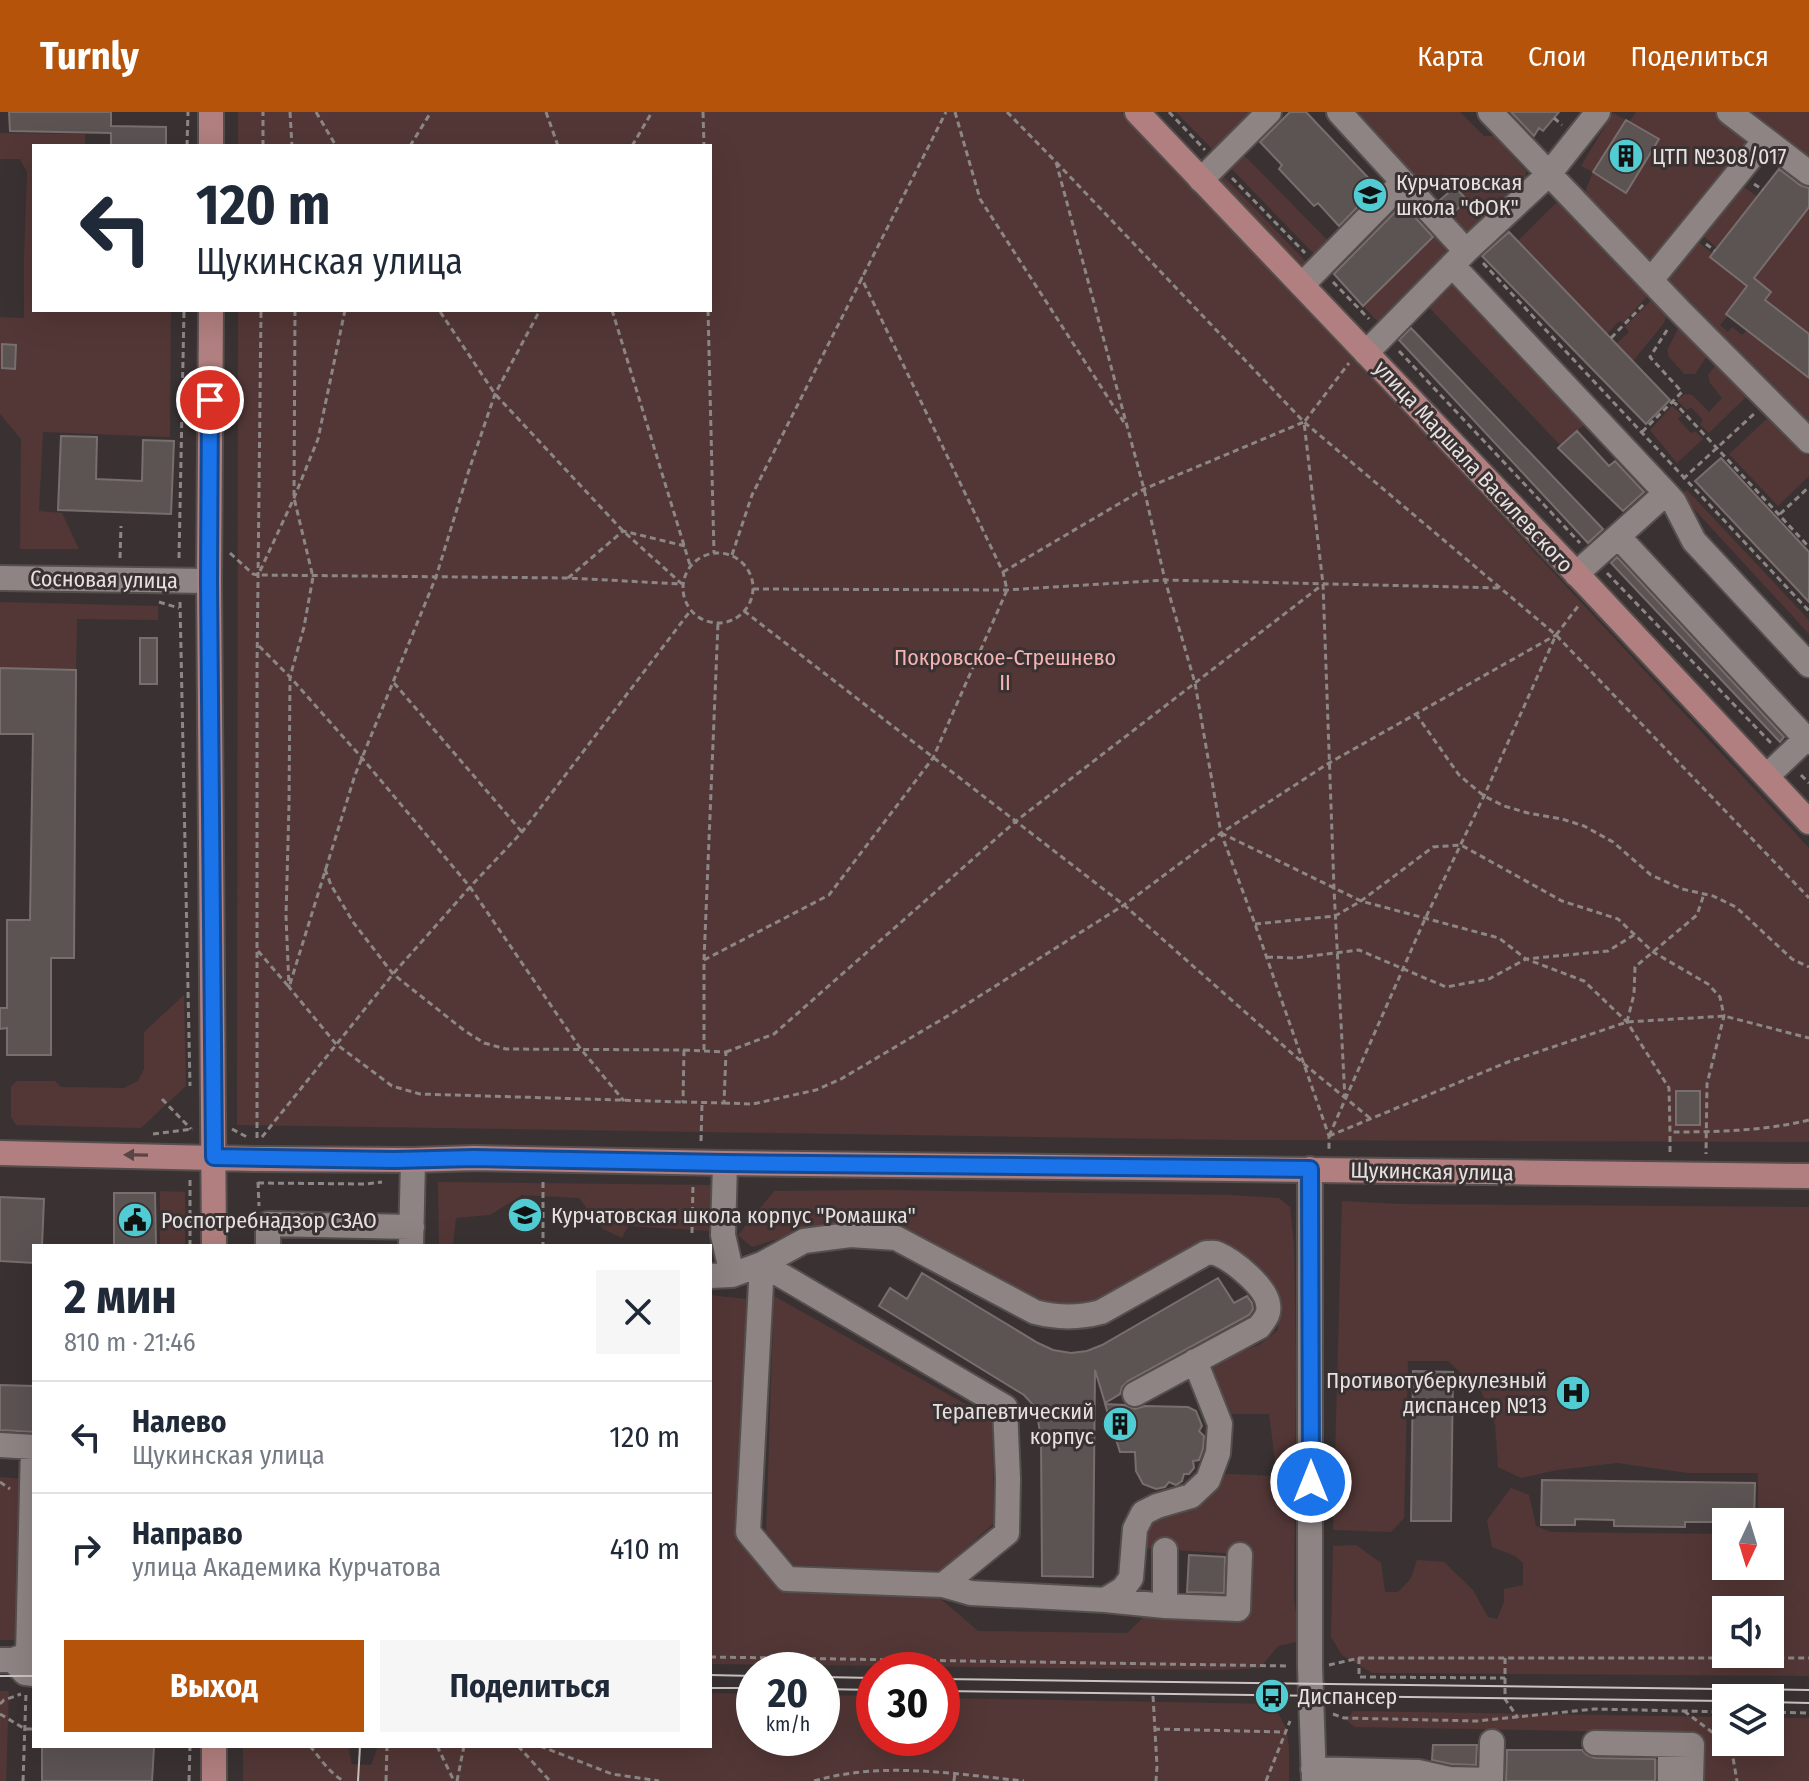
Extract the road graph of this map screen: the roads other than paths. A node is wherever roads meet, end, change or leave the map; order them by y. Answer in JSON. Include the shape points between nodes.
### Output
{"nodes":[{"id":1,"x":211,"y":112,"type":"edge"},
{"id":2,"x":1137,"y":112,"type":"edge"},
{"id":3,"x":1269,"y":112,"type":"edge"},
{"id":4,"x":1339,"y":112,"type":"edge"},
{"id":5,"x":1490,"y":112,"type":"edge"},
{"id":6,"x":1598,"y":112,"type":"edge"},
{"id":7,"x":1729,"y":112,"type":"edge"},
{"id":8,"x":1765,"y":140,"type":"junction"},
{"id":9,"x":211,"y":144,"type":"edge"},
{"id":10,"x":1209,"y":171,"type":"junction"},
{"id":11,"x":1809,"y":173,"type":"edge"},
{"id":12,"x":1549,"y":174,"type":"junction"},
{"id":13,"x":1403,"y":182,"type":"junction"},
{"id":14,"x":1463,"y":255,"type":"junction"},
{"id":15,"x":1310,"y":276,"type":"junction"},
{"id":16,"x":1655,"y":284,"type":"junction"},
{"id":17,"x":211,"y":312,"type":"edge"},
{"id":18,"x":1370,"y":357,"type":"junction"},
{"id":19,"x":1809,"y":441,"type":"edge"},
{"id":20,"x":1675,"y":485,"type":"junction"},
{"id":21,"x":1627,"y":546,"type":"dead end"},
{"id":22,"x":1585,"y":566,"type":"junction"},
{"id":23,"x":0,"y":578,"type":"edge"},
{"id":24,"x":209,"y":581,"type":"junction"},
{"id":25,"x":1809,"y":665,"type":"edge"},
{"id":26,"x":1808,"y":739,"type":"edge"},
{"id":27,"x":1767,"y":776,"type":"junction"},
{"id":28,"x":1809,"y":822,"type":"edge"},
{"id":29,"x":0,"y":1153,"type":"edge"},
{"id":30,"x":202,"y":1157,"type":"junction"},
{"id":31,"x":413,"y":1160,"type":"junction"},
{"id":32,"x":725,"y":1163,"type":"junction"},
{"id":33,"x":1310,"y":1169,"type":"junction"},
{"id":34,"x":1809,"y":1176,"type":"edge"},
{"id":35,"x":412,"y":1237,"type":"edge"},
{"id":36,"x":214,"y":1244,"type":"edge"},
{"id":37,"x":268,"y":1244,"type":"edge"},
{"id":38,"x":762,"y":1264,"type":"junction"},
{"id":39,"x":721,"y":1275,"type":"edge"},
{"id":40,"x":1195,"y":1361,"type":"junction"},
{"id":41,"x":1135,"y":1394,"type":"dead end"},
{"id":42,"x":0,"y":1445,"type":"edge"},
{"id":43,"x":32,"y":1447,"type":"edge"},
{"id":44,"x":32,"y":1467,"type":"edge"},
{"id":45,"x":1165,"y":1550,"type":"dead end"},
{"id":46,"x":1240,"y":1555,"type":"dead end"},
{"id":47,"x":943,"y":1585,"type":"junction"},
{"id":48,"x":1105,"y":1600,"type":"junction"},
{"id":49,"x":1165,"y":1606,"type":"junction"},
{"id":50,"x":22,"y":1666,"type":"edge"},
{"id":51,"x":1492,"y":1742,"type":"dead end"},
{"id":52,"x":1595,"y":1743,"type":"dead end"},
{"id":53,"x":1670,"y":1745,"type":"junction"},
{"id":54,"x":214,"y":1748,"type":"edge"},
{"id":55,"x":1314,"y":1775,"type":"edge"},
{"id":56,"x":214,"y":1781,"type":"edge"},
{"id":57,"x":1670,"y":1781,"type":"edge"},
{"id":58,"x":1691,"y":1781,"type":"edge"}],
"edges":[{"from":1,"to":9,"type":"main road"},
{"from":2,"to":10,"type":"main road","name":"улица Маршала Василевского"},
{"from":3,"to":10,"type":"street"},
{"from":4,"to":13,"type":"street"},
{"from":5,"to":12,"type":"street"},
{"from":6,"to":12,"type":"street"},
{"from":7,"to":8,"type":"street"},
{"from":8,"to":11,"type":"street"},
{"from":8,"to":16,"type":"street"},
{"from":10,"to":15,"type":"main road","name":"улица Маршала Василевского"},
{"from":12,"to":14,"type":"street"},
{"from":12,"to":16,"type":"street"},
{"from":13,"to":14,"type":"street"},
{"from":13,"to":15,"type":"street"},
{"from":14,"to":18,"type":"street","via":[[1384,335]]},
{"from":14,"to":20,"type":"street"},
{"from":15,"to":18,"type":"main road","name":"улица Маршала Василевского"},
{"from":16,"to":19,"type":"street"},
{"from":17,"to":24,"type":"main road"},
{"from":18,"to":22,"type":"main road","name":"улица Маршала Василевского"},
{"from":20,"to":22,"type":"street"},
{"from":20,"to":25,"type":"street","via":[[1674,502],[1694,541]]},
{"from":21,"to":26,"type":"street"},
{"from":22,"to":27,"type":"main road","name":"улица Маршала Василевского"},
{"from":23,"to":24,"type":"street","name":"Сосновая улица"},
{"from":24,"to":30,"type":"main road"},
{"from":26,"to":27,"type":"street"},
{"from":27,"to":28,"type":"main road","name":"улица Маршала Василевского"},
{"from":30,"to":29,"type":"main road","name":"Щукинская улица","one_way":true},
{"from":30,"to":31,"type":"main road","name":"Щукинская улица"},
{"from":30,"to":36,"type":"main road"},
{"from":31,"to":32,"type":"main road","name":"Щукинская улица"},
{"from":31,"to":35,"type":"street"},
{"from":32,"to":33,"type":"main road","name":"Щукинская улица"},
{"from":32,"to":39,"type":"street"},
{"from":33,"to":34,"type":"main road","name":"Щукинская улица"},
{"from":33,"to":55,"type":"street"},
{"from":35,"to":37,"type":"street","via":[[268,1224]]},
{"from":38,"to":39,"type":"street"},
{"from":38,"to":40,"type":"street","via":[[804,1241],[850,1235],[896,1238],[1035,1312],[1084,1317],[1206,1253],[1216,1253],[1263,1290],[1268,1315],[1259,1327]]},
{"from":38,"to":47,"type":"street","via":[[748,1532],[787,1579]]},
{"from":38,"to":47,"type":"street","via":[[1005,1407],[1007,1533]]},
{"from":40,"to":41,"type":"street"},
{"from":40,"to":48,"type":"street","via":[[1220,1424],[1218,1453],[1208,1480],[1191,1496],[1143,1513],[1135,1529],[1131,1578]]},
{"from":42,"to":43,"type":"street"},
{"from":44,"to":50,"type":"street"},
{"from":45,"to":49,"type":"street"},
{"from":46,"to":49,"type":"street","via":[[1238,1609]]},
{"from":47,"to":48,"type":"street","via":[[971,1593]]},
{"from":48,"to":49,"type":"street"},
{"from":51,"to":55,"type":"street","via":[[1491,1780],[1418,1772]]},
{"from":52,"to":53,"type":"street"},
{"from":53,"to":57,"type":"street"},
{"from":53,"to":58,"type":"street","via":[[1692,1745]]},
{"from":54,"to":56,"type":"main road"}]}
